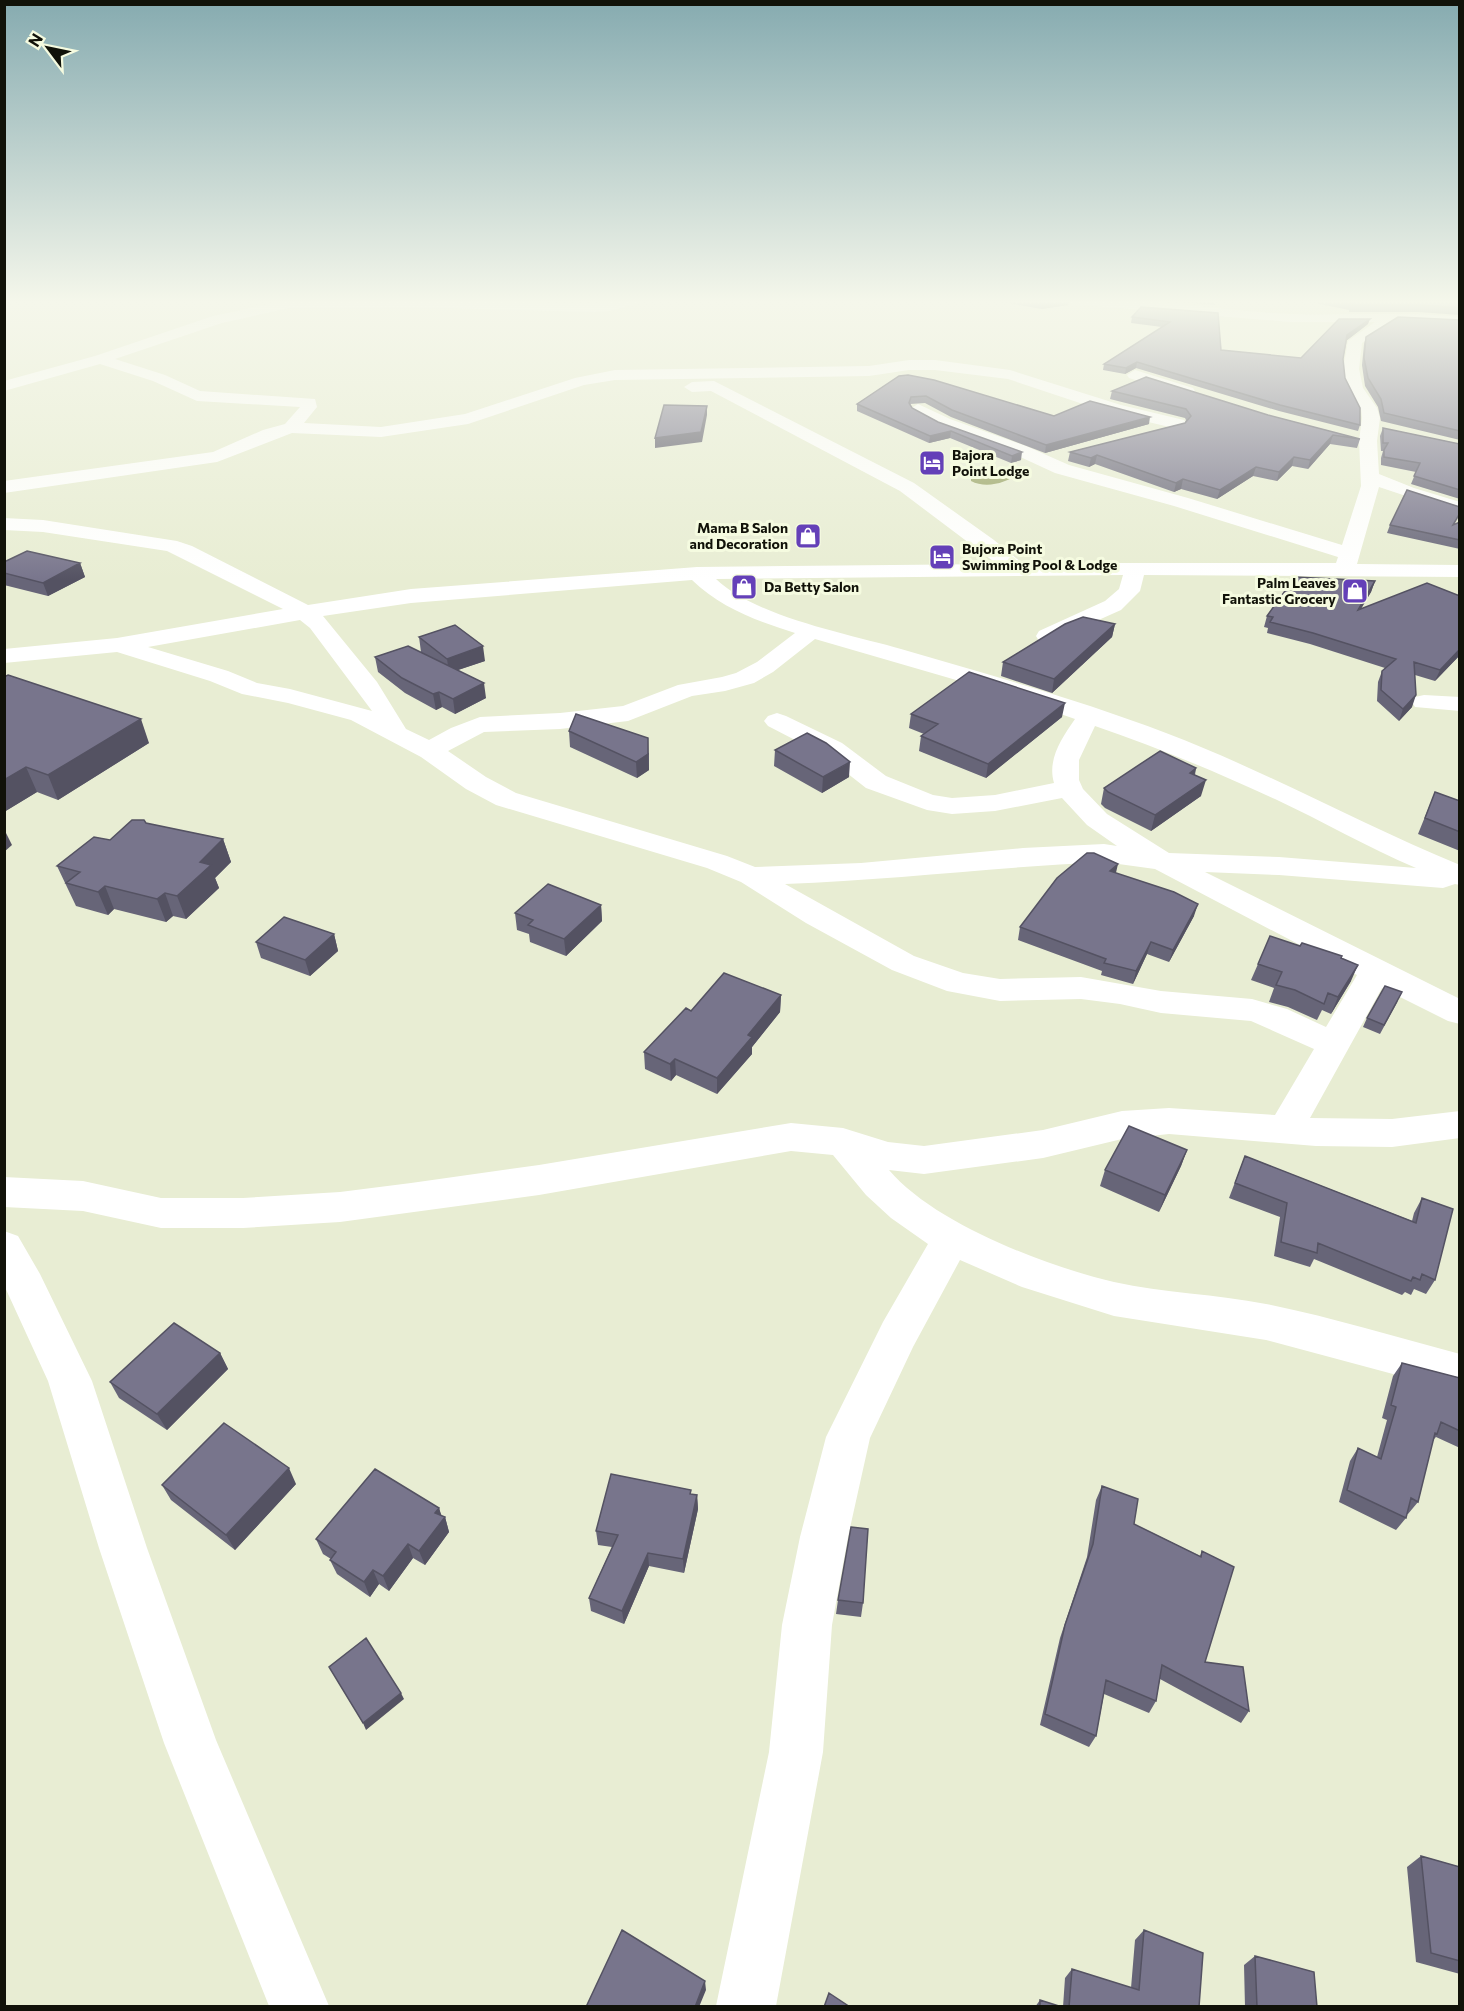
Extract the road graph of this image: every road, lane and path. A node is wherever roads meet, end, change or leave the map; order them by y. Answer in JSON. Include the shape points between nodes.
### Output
{"nodes":[{"id":1,"x":192,"y":394,"type":"edge"},
{"id":2,"x":545,"y":394,"type":"edge"},
{"id":3,"x":740,"y":394,"type":"edge"},
{"id":4,"x":1070,"y":394,"type":"edge"},
{"id":5,"x":1192,"y":394,"type":"edge"},
{"id":6,"x":1359,"y":394,"type":"edge"},
{"id":7,"x":1205,"y":398,"type":"edge"},
{"id":8,"x":918,"y":409,"type":"edge"},
{"id":9,"x":291,"y":428,"type":"junction"},
{"id":10,"x":1389,"y":431,"type":"edge"},
{"id":11,"x":1369,"y":433,"type":"junction"},
{"id":12,"x":1142,"y":435,"type":"edge"},
{"id":13,"x":1346,"y":436,"type":"edge"},
{"id":14,"x":1069,"y":452,"type":"edge"},
{"id":15,"x":1044,"y":461,"type":"junction"},
{"id":16,"x":1370,"y":477,"type":"junction"},
{"id":17,"x":4,"y":487,"type":"edge"},
{"id":18,"x":1460,"y":508,"type":"edge"},
{"id":19,"x":4,"y":524,"type":"edge"},
{"id":20,"x":1347,"y":562,"type":"junction"},
{"id":21,"x":1136,"y":568,"type":"junction"},
{"id":22,"x":1016,"y":569,"type":"junction"},
{"id":23,"x":1380,"y":570,"type":"junction"},
{"id":24,"x":1460,"y":571,"type":"edge"},
{"id":25,"x":697,"y":573,"type":"junction"},
{"id":26,"x":1460,"y":592,"type":"edge"},
{"id":27,"x":305,"y":612,"type":"junction"},
{"id":28,"x":811,"y":632,"type":"junction"},
{"id":29,"x":117,"y":645,"type":"junction"},
{"id":30,"x":1029,"y":647,"type":"edge"},
{"id":31,"x":4,"y":656,"type":"edge"},
{"id":32,"x":1004,"y":663,"type":"edge"},
{"id":33,"x":975,"y":677,"type":"junction"},
{"id":34,"x":1424,"y":702,"type":"dead end"},
{"id":35,"x":1460,"y":704,"type":"edge"},
{"id":36,"x":1089,"y":716,"type":"junction"},
{"id":37,"x":777,"y":721,"type":"dead end"},
{"id":38,"x":396,"y":734,"type":"junction"},
{"id":39,"x":430,"y":751,"type":"junction"},
{"id":40,"x":1069,"y":789,"type":"junction"},
{"id":41,"x":1163,"y":861,"type":"junction"},
{"id":42,"x":751,"y":876,"type":"junction"},
{"id":43,"x":1460,"y":876,"type":"edge"},
{"id":44,"x":1460,"y":880,"type":"edge"},
{"id":45,"x":1374,"y":973,"type":"junction"},
{"id":46,"x":1460,"y":1013,"type":"edge"},
{"id":47,"x":1333,"y":1044,"type":"junction"},
{"id":48,"x":1460,"y":1124,"type":"edge"},
{"id":49,"x":1286,"y":1130,"type":"junction"},
{"id":50,"x":843,"y":1142,"type":"junction"},
{"id":51,"x":4,"y":1192,"type":"edge"},
{"id":52,"x":951,"y":1239,"type":"junction"},
{"id":53,"x":4,"y":1247,"type":"edge"},
{"id":54,"x":1460,"y":1373,"type":"edge"},
{"id":55,"x":300,"y":2007,"type":"edge"},
{"id":56,"x":746,"y":2007,"type":"edge"}],
"edges":[{"from":1,"to":9,"type":"street","via":[[309,403]]},
{"from":2,"to":9,"type":"street","via":[[468,419],[396,431]]},
{"from":3,"to":22,"type":"street","via":[[907,487]]},
{"from":4,"to":12,"type":"street","via":[[1116,409],[1186,422]]},
{"from":5,"to":7,"type":"street"},
{"from":6,"to":11,"type":"street","via":[[1369,408]]},
{"from":8,"to":15,"type":"street","via":[[944,423]]},
{"from":9,"to":17,"type":"street","via":[[217,457]]},
{"from":10,"to":11,"type":"street"},
{"from":11,"to":13,"type":"street"},
{"from":11,"to":16,"type":"street"},
{"from":14,"to":15,"type":"street"},
{"from":15,"to":20,"type":"street","via":[[1180,502]]},
{"from":16,"to":18,"type":"street"},
{"from":16,"to":20,"type":"street","via":[[1363,515]]},
{"from":19,"to":27,"type":"street","via":[[170,545]]},
{"from":20,"to":21,"type":"street"},
{"from":20,"to":23,"type":"street"},
{"from":21,"to":22,"type":"street"},
{"from":21,"to":30,"type":"street","via":[[1128,591],[1118,601],[1055,630]]},
{"from":22,"to":25,"type":"street"},
{"from":23,"to":24,"type":"street"},
{"from":23,"to":26,"type":"street"},
{"from":25,"to":27,"type":"street","via":[[411,596]]},
{"from":25,"to":28,"type":"street","via":[[718,593],[769,618]]},
{"from":27,"to":29,"type":"street"},
{"from":27,"to":38,"type":"street","via":[[369,687]]},
{"from":28,"to":33,"type":"street"},
{"from":28,"to":39,"type":"street","via":[[765,668],[745,678],[687,690],[628,713],[480,725]]},
{"from":29,"to":31,"type":"street"},
{"from":29,"to":38,"type":"street","via":[[251,688],[360,715]]},
{"from":32,"to":33,"type":"street"},
{"from":33,"to":36,"type":"street"},
{"from":34,"to":35,"type":"street"},
{"from":36,"to":40,"type":"street","via":[[1069,747],[1063,767]]},
{"from":36,"to":43,"type":"street","via":[[1156,738],[1286,794],[1389,846]]},
{"from":37,"to":40,"type":"street","via":[[833,750],[876,782],[927,802],[952,806],[995,803]]},
{"from":38,"to":39,"type":"street"},
{"from":39,"to":42,"type":"street","via":[[506,799],[717,862]]},
{"from":40,"to":41,"type":"street","via":[[1084,810]]},
{"from":41,"to":42,"type":"street","via":[[1104,854],[1023,857],[861,873]]},
{"from":41,"to":44,"type":"street","via":[[1291,866]]},
{"from":41,"to":45,"type":"street"},
{"from":42,"to":47,"type":"street","via":[[884,953],[958,984],[1000,990],[1081,988],[1161,1002],[1252,1010]]},
{"from":45,"to":46,"type":"street"},
{"from":45,"to":47,"type":"street"},
{"from":47,"to":49,"type":"street"},
{"from":48,"to":49,"type":"street","via":[[1392,1133]]},
{"from":49,"to":50,"type":"street","via":[[1169,1121],[924,1160],[888,1156]]},
{"from":50,"to":51,"type":"street","via":[[791,1137],[470,1190],[340,1207],[243,1213],[161,1213],[83,1196]]},
{"from":50,"to":52,"type":"street","via":[[879,1185]]},
{"from":52,"to":54,"type":"street","via":[[1036,1275],[1114,1299],[1266,1322]]},
{"from":52,"to":56,"type":"street","via":[[898,1335],[849,1437],[807,1625],[796,1752]]},
{"from":53,"to":55,"type":"street","via":[[70,1381],[191,1743]]}]}
